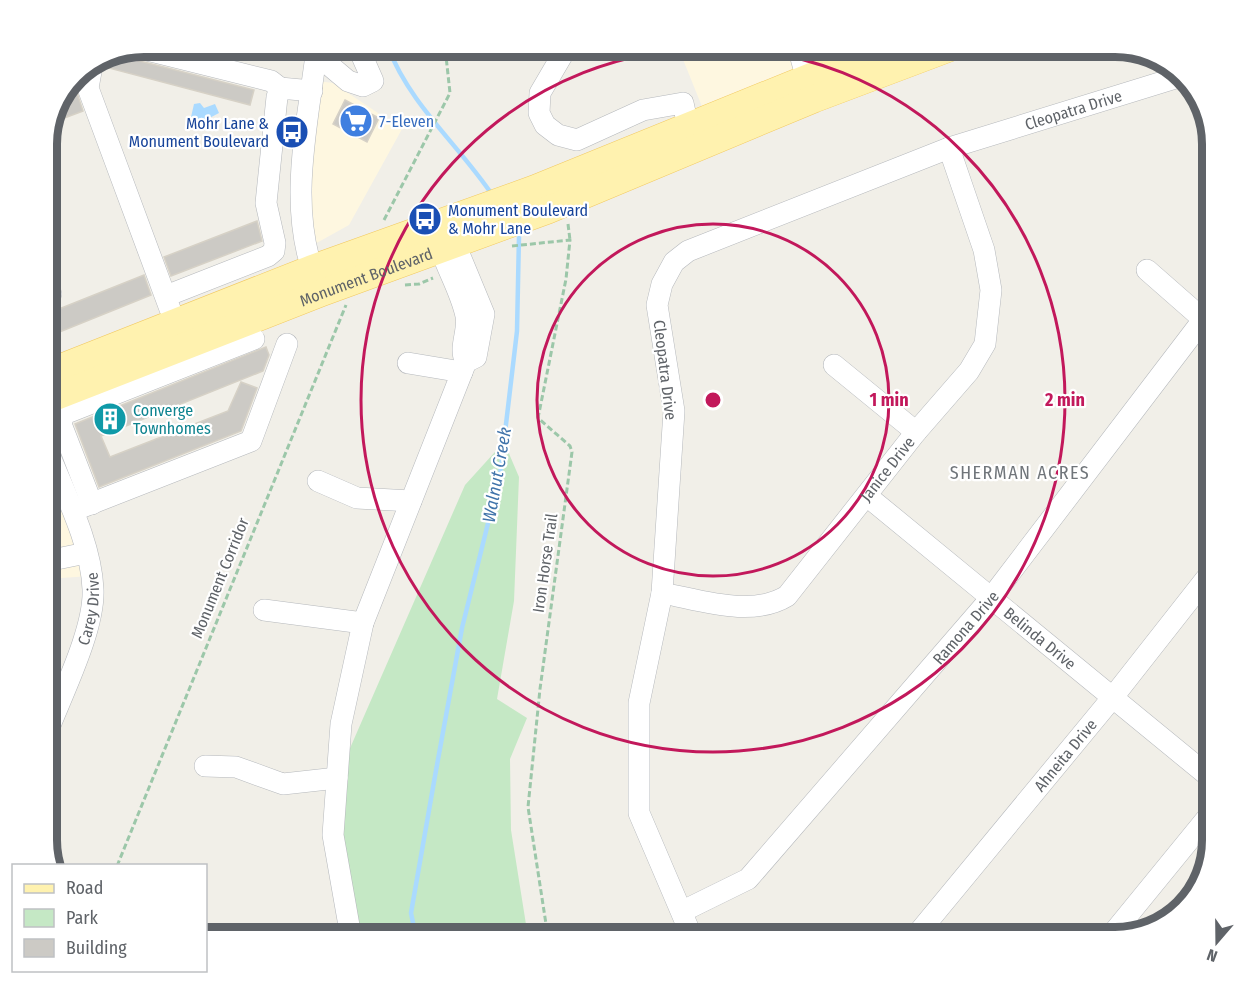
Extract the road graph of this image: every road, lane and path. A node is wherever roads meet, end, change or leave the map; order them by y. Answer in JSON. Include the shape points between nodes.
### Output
{"nodes":[{"id":1,"x":175,"y":57,"type":"edge"},
{"id":2,"x":316,"y":57,"type":"edge"},
{"id":3,"x":324,"y":57,"type":"edge"},
{"id":4,"x":363,"y":57,"type":"edge"},
{"id":5,"x":446,"y":57,"type":"edge"},
{"id":6,"x":561,"y":57,"type":"edge"},
{"id":7,"x":801,"y":57,"type":"edge"},
{"id":8,"x":855,"y":57,"type":"edge"},
{"id":9,"x":923,"y":57,"type":"edge"},
{"id":10,"x":90,"y":76,"type":"edge"},
{"id":11,"x":806,"y":76,"type":"junction"},
{"id":12,"x":1172,"y":79,"type":"edge"},
{"id":13,"x":280,"y":88,"type":"junction"},
{"id":14,"x":312,"y":91,"type":"junction"},
{"id":15,"x":688,"y":126,"type":"junction"},
{"id":16,"x":949,"y":148,"type":"junction"},
{"id":17,"x":541,"y":200,"type":"junction"},
{"id":18,"x":379,"y":230,"type":"dead end"},
{"id":19,"x":453,"y":232,"type":"junction"},
{"id":20,"x":539,"y":243,"type":"dead end"},
{"id":21,"x":1147,"y":270,"type":"dead end"},
{"id":22,"x":316,"y":281,"type":"junction"},
{"id":23,"x":166,"y":296,"type":"junction"},
{"id":24,"x":348,"y":301,"type":"dead end"},
{"id":25,"x":1202,"y":310,"type":"edge"},
{"id":26,"x":175,"y":321,"type":"junction"},
{"id":27,"x":1202,"y":322,"type":"edge"},
{"id":28,"x":254,"y":339,"type":"dead end"},
{"id":29,"x":287,"y":344,"type":"dead end"},
{"id":30,"x":408,"y":363,"type":"dead end"},
{"id":31,"x":834,"y":365,"type":"dead end"},
{"id":32,"x":464,"y":367,"type":"junction"},
{"id":33,"x":57,"y":369,"type":"edge"},
{"id":34,"x":57,"y":396,"type":"edge"},
{"id":35,"x":916,"y":432,"type":"junction"},
{"id":36,"x":318,"y":481,"type":"dead end"},
{"id":37,"x":57,"y":488,"type":"edge"},
{"id":38,"x":867,"y":496,"type":"junction"},
{"id":39,"x":411,"y":501,"type":"junction"},
{"id":40,"x":92,"y":504,"type":"junction"},
{"id":41,"x":71,"y":512,"type":"junction"},
{"id":42,"x":86,"y":553,"type":"junction"},
{"id":43,"x":57,"y":559,"type":"edge"},
{"id":44,"x":1202,"y":584,"type":"edge"},
{"id":45,"x":662,"y":593,"type":"junction"},
{"id":46,"x":991,"y":598,"type":"junction"},
{"id":47,"x":264,"y":610,"type":"dead end"},
{"id":48,"x":363,"y":623,"type":"junction"},
{"id":49,"x":1113,"y":697,"type":"junction"},
{"id":50,"x":57,"y":708,"type":"edge"},
{"id":51,"x":205,"y":766,"type":"dead end"},
{"id":52,"x":1202,"y":770,"type":"edge"},
{"id":53,"x":337,"y":778,"type":"junction"},
{"id":54,"x":1202,"y":824,"type":"edge"},
{"id":55,"x":118,"y":864,"type":"edge"},
{"id":56,"x":683,"y":911,"type":"junction"},
{"id":57,"x":344,"y":927,"type":"edge"},
{"id":58,"x":546,"y":927,"type":"edge"},
{"id":59,"x":688,"y":927,"type":"edge"},
{"id":60,"x":924,"y":927,"type":"edge"},
{"id":61,"x":1119,"y":927,"type":"edge"}],
"edges":[{"from":1,"to":13,"type":"street","via":[[271,81]]},
{"from":2,"to":14,"type":"street"},
{"from":3,"to":4,"type":"street","via":[[348,81],[363,86],[373,81]]},
{"from":5,"to":18,"type":"path","via":[[450,93]]},
{"from":6,"to":15,"type":"street","via":[[540,93],[540,113],[545,125],[558,135],[577,140],[643,110],[683,104]]},
{"from":7,"to":11,"type":"street"},
{"from":8,"to":11,"type":"main road","name":"Monument Boulevard"},
{"from":9,"to":17,"type":"main road","name":"Monument Boulevard"},
{"from":10,"to":23,"type":"street","via":[[88,88]]},
{"from":11,"to":15,"type":"main road","name":"Monument Boulevard"},
{"from":12,"to":16,"type":"street","name":"Cleopatra Drive"},
{"from":13,"to":14,"type":"street"},
{"from":13,"to":23,"type":"street","via":[[266,203],[274,251]]},
{"from":14,"to":22,"type":"street","via":[[300,209],[303,243]]},
{"from":15,"to":17,"type":"main road","name":"Monument Boulevard"},
{"from":16,"to":35,"type":"street","name":"Janice Drive","via":[[984,250],[991,290],[990,316],[985,344],[969,371]]},
{"from":16,"to":45,"type":"street","name":"Cleopatra Drive","via":[[688,251],[674,262],[662,284],[657,305],[674,411]]},
{"from":17,"to":19,"type":"main road","name":"Monument Boulevard"},
{"from":17,"to":19,"type":"main road","name":"Monument Boulevard","via":[[483,235]]},
{"from":19,"to":22,"type":"main road","name":"Monument Boulevard"},
{"from":19,"to":32,"type":"street","via":[[466,317]]},
{"from":20,"to":58,"type":"path","name":"Iron Horse Trail","via":[[570,240],[538,418],[572,452],[528,807]]},
{"from":21,"to":25,"type":"street"},
{"from":22,"to":26,"type":"main road","name":"Monument Boulevard"},
{"from":22,"to":34,"type":"main road","name":"Monument Boulevard"},
{"from":23,"to":26,"type":"street"},
{"from":24,"to":55,"type":"path","name":"Monument Corridor"},
{"from":26,"to":33,"type":"main road","name":"Monument Boulevard"},
{"from":27,"to":46,"type":"street","name":"Ramona Drive"},
{"from":28,"to":40,"type":"street","via":[[64,414],[61,424]]},
{"from":29,"to":40,"type":"street","via":[[251,441]]},
{"from":30,"to":32,"type":"street"},
{"from":31,"to":35,"type":"street"},
{"from":32,"to":39,"type":"street"},
{"from":35,"to":38,"type":"street","name":"Janice Drive"},
{"from":36,"to":39,"type":"street","via":[[357,498]]},
{"from":37,"to":41,"type":"street","name":"Carey Drive"},
{"from":38,"to":45,"type":"street","name":"Janice Drive","via":[[787,596],[774,604],[755,608]]},
{"from":38,"to":46,"type":"street","name":"Belinda Drive"},
{"from":39,"to":48,"type":"street"},
{"from":40,"to":41,"type":"street"},
{"from":41,"to":42,"type":"street","name":"Carey Drive"},
{"from":42,"to":43,"type":"street"},
{"from":42,"to":50,"type":"street","name":"Carey Drive","via":[[93,590],[84,642]]},
{"from":44,"to":49,"type":"street","name":"Ahneita Drive"},
{"from":45,"to":56,"type":"street","name":"Cleopatra Drive","via":[[639,703],[639,813]]},
{"from":46,"to":49,"type":"street","name":"Belinda Drive"},
{"from":46,"to":56,"type":"street","name":"Ramona Drive","via":[[748,879]]},
{"from":47,"to":48,"type":"street"},
{"from":48,"to":53,"type":"street","via":[[341,724]]},
{"from":49,"to":52,"type":"street","name":"Belinda Drive"},
{"from":49,"to":60,"type":"street","name":"Ahneita Drive"},
{"from":51,"to":53,"type":"street","via":[[236,767],[283,784]]},
{"from":53,"to":57,"type":"street","via":[[333,835]]},
{"from":54,"to":61,"type":"street"},
{"from":56,"to":59,"type":"street","name":"Cleopatra Drive"}]}
